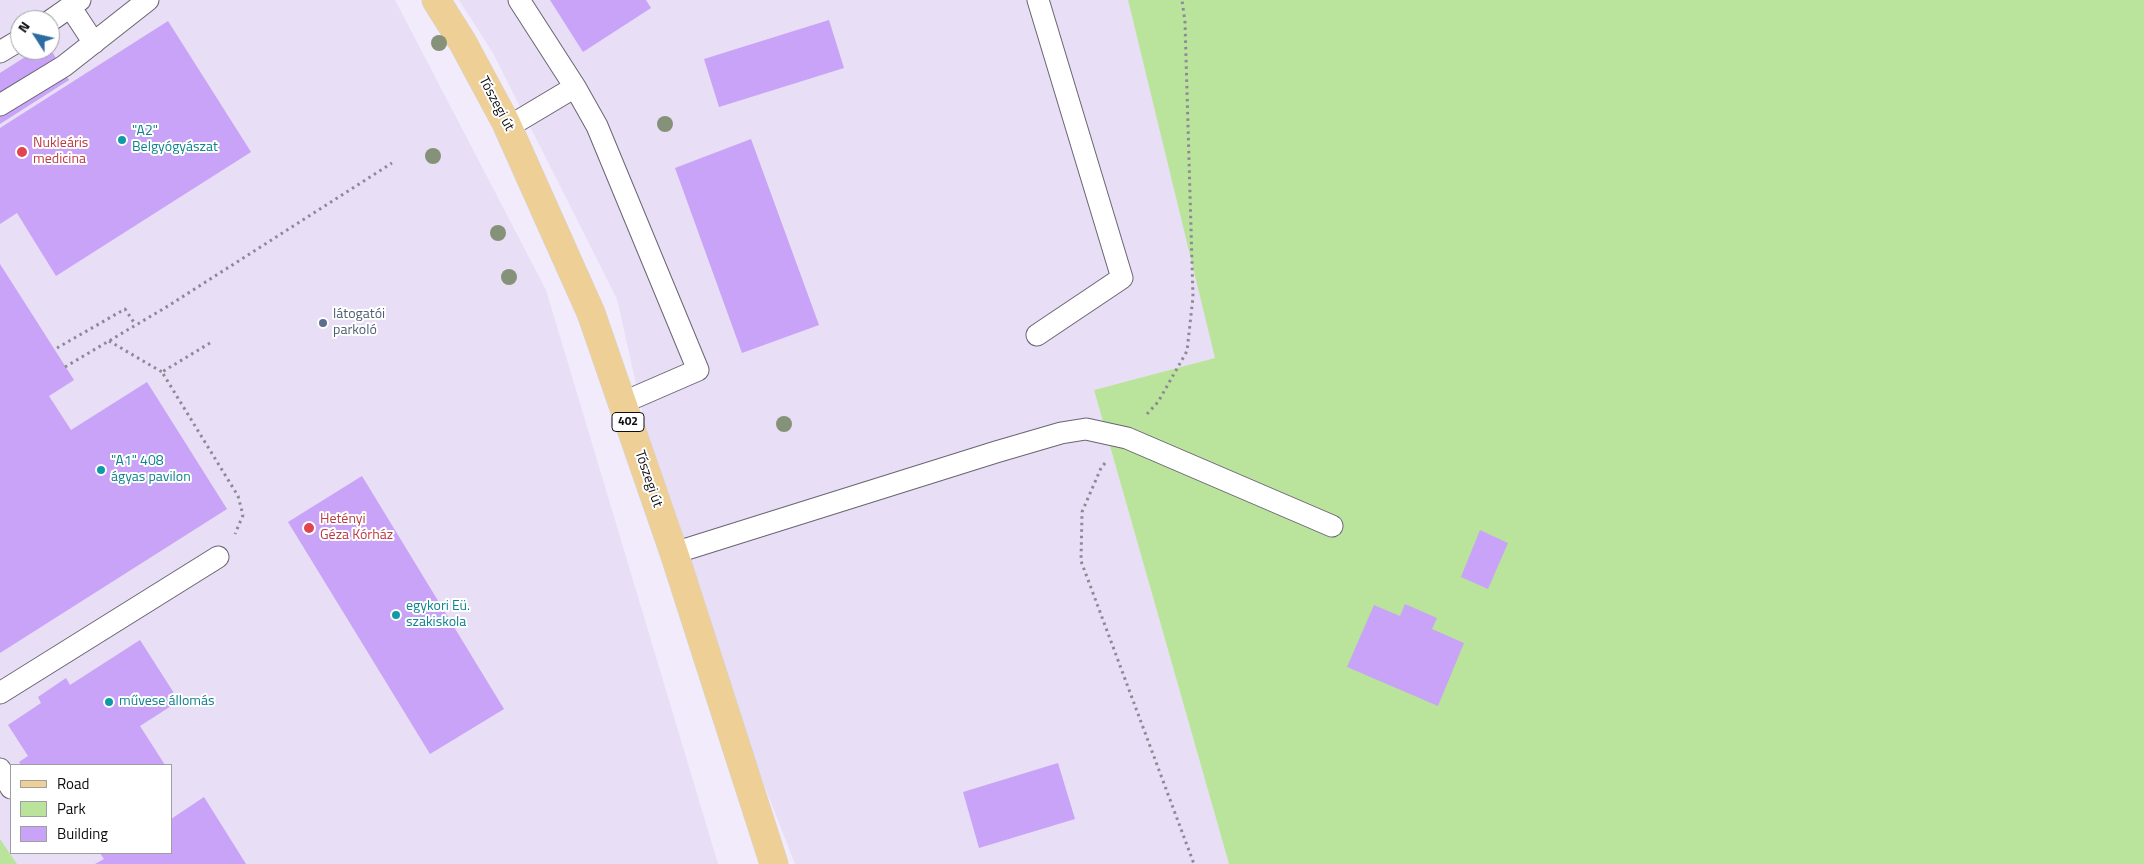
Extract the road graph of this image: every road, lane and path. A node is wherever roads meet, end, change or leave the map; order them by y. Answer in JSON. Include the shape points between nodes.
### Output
{"nodes":[{"id":1,"x":148,"y":0,"type":"edge"},
{"id":2,"x":436,"y":0,"type":"edge"},
{"id":3,"x":519,"y":0,"type":"edge"},
{"id":4,"x":1038,"y":0,"type":"edge"},
{"id":5,"x":75,"y":4,"type":"edge"},
{"id":6,"x":60,"y":14,"type":"edge"},
{"id":7,"x":94,"y":43,"type":"junction"},
{"id":8,"x":575,"y":87,"type":"junction"},
{"id":9,"x":0,"y":105,"type":"edge"},
{"id":10,"x":508,"y":127,"type":"junction"},
{"id":11,"x":392,"y":163,"type":"dead end"},
{"id":12,"x":135,"y":324,"type":"junction"},
{"id":13,"x":1037,"y":335,"type":"dead end"},
{"id":14,"x":108,"y":340,"type":"junction"},
{"id":15,"x":210,"y":343,"type":"dead end"},
{"id":16,"x":58,"y":348,"type":"dead end"},
{"id":17,"x":65,"y":367,"type":"dead end"},
{"id":18,"x":162,"y":372,"type":"junction"},
{"id":19,"x":622,"y":403,"type":"junction"},
{"id":20,"x":1332,"y":526,"type":"dead end"},
{"id":21,"x":674,"y":553,"type":"junction"},
{"id":22,"x":218,"y":556,"type":"joint"},
{"id":23,"x":0,"y":693,"type":"edge"},
{"id":24,"x":0,"y":769,"type":"edge"},
{"id":25,"x":10,"y":786,"type":"edge"},
{"id":26,"x":774,"y":864,"type":"edge"}],
"edges":[{"from":1,"to":7,"type":"lane"},
{"from":2,"to":10,"type":"main road","name":"Tószegi út","number":"402"},
{"from":3,"to":8,"type":"lane"},
{"from":4,"to":13,"type":"lane","via":[[1122,278]]},
{"from":5,"to":6,"type":"lane"},
{"from":5,"to":7,"type":"lane"},
{"from":7,"to":9,"type":"lane","via":[[64,66]]},
{"from":8,"to":10,"type":"lane"},
{"from":8,"to":19,"type":"lane","via":[[597,126],[698,370]]},
{"from":10,"to":19,"type":"main road","name":"Tószegi út","number":"402","via":[[591,313]]},
{"from":11,"to":12,"type":"path"},
{"from":12,"to":14,"type":"path"},
{"from":12,"to":16,"type":"path","via":[[125,308]]},
{"from":14,"to":17,"type":"path"},
{"from":14,"to":18,"type":"path"},
{"from":15,"to":18,"type":"path"},
{"from":18,"to":22,"type":"path","via":[[238,496],[243,515],[234,538]]},
{"from":19,"to":21,"type":"main road","name":"Tószegi út","number":"402"},
{"from":20,"to":21,"type":"lane","via":[[1127,438],[1086,429],[1060,433],[996,452]]},
{"from":21,"to":26,"type":"main road","name":"Tószegi út","number":"402"},
{"from":22,"to":23,"type":"lane"},
{"from":24,"to":25,"type":"lane"}]}
